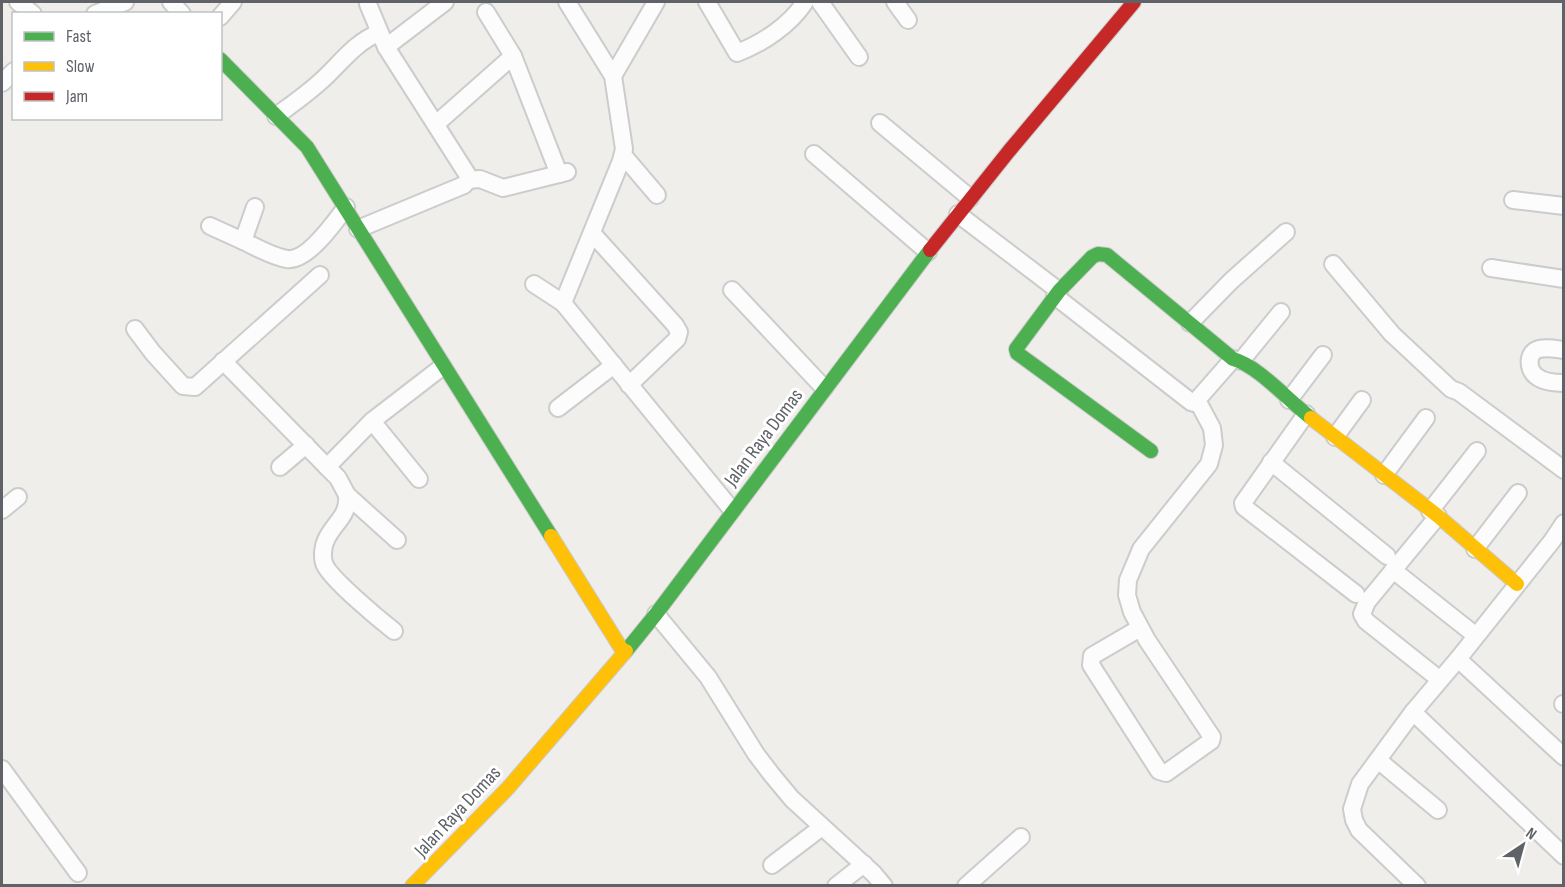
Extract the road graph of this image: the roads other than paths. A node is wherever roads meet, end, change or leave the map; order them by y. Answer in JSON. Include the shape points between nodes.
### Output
{"nodes":[{"id":1,"x":18,"y":2,"type":"edge"},
{"id":2,"x":233,"y":2,"type":"edge"},
{"id":3,"x":446,"y":2,"type":"edge"},
{"id":4,"x":567,"y":2,"type":"edge"},
{"id":5,"x":585,"y":2,"type":"edge"},
{"id":6,"x":656,"y":2,"type":"edge"},
{"id":7,"x":707,"y":2,"type":"edge"},
{"id":8,"x":805,"y":2,"type":"edge"},
{"id":9,"x":820,"y":2,"type":"edge"},
{"id":10,"x":895,"y":2,"type":"edge"},
{"id":11,"x":1134,"y":2,"type":"edge"},
{"id":12,"x":368,"y":4,"type":"dead end"},
{"id":13,"x":121,"y":6,"type":"edge"},
{"id":14,"x":30,"y":12,"type":"edge"},
{"id":15,"x":102,"y":12,"type":"edge"},
{"id":16,"x":486,"y":12,"type":"dead end"},
{"id":17,"x":222,"y":14,"type":"edge"},
{"id":18,"x":576,"y":17,"type":"junction"},
{"id":19,"x":908,"y":20,"type":"dead end"},
{"id":20,"x":383,"y":40,"type":"junction"},
{"id":21,"x":513,"y":56,"type":"junction"},
{"id":22,"x":859,"y":57,"type":"dead end"},
{"id":23,"x":222,"y":61,"type":"edge"},
{"id":24,"x":613,"y":76,"type":"junction"},
{"id":25,"x":276,"y":116,"type":"junction"},
{"id":26,"x":880,"y":123,"type":"dead end"},
{"id":27,"x":436,"y":124,"type":"junction"},
{"id":28,"x":814,"y":154,"type":"dead end"},
{"id":29,"x":623,"y":156,"type":"junction"},
{"id":30,"x":468,"y":180,"type":"junction"},
{"id":31,"x":657,"y":195,"type":"dead end"},
{"id":32,"x":970,"y":198,"type":"junction"},
{"id":33,"x":1513,"y":200,"type":"dead end"},
{"id":34,"x":1563,"y":206,"type":"edge"},
{"id":35,"x":255,"y":207,"type":"dead end"},
{"id":36,"x":346,"y":207,"type":"junction"},
{"id":37,"x":958,"y":214,"type":"junction"},
{"id":38,"x":210,"y":226,"type":"dead end"},
{"id":39,"x":358,"y":230,"type":"junction"},
{"id":40,"x":1286,"y":232,"type":"dead end"},
{"id":41,"x":592,"y":233,"type":"junction"},
{"id":42,"x":243,"y":241,"type":"junction"},
{"id":43,"x":928,"y":252,"type":"junction"},
{"id":44,"x":1333,"y":264,"type":"dead end"},
{"id":45,"x":1491,"y":268,"type":"dead end"},
{"id":46,"x":320,"y":275,"type":"dead end"},
{"id":47,"x":1563,"y":279,"type":"edge"},
{"id":48,"x":534,"y":284,"type":"dead end"},
{"id":49,"x":732,"y":290,"type":"dead end"},
{"id":50,"x":1057,"y":293,"type":"junction"},
{"id":51,"x":563,"y":303,"type":"junction"},
{"id":52,"x":1281,"y":312,"type":"dead end"},
{"id":53,"x":1190,"y":323,"type":"junction"},
{"id":54,"x":135,"y":329,"type":"dead end"},
{"id":55,"x":1563,"y":350,"type":"edge"},
{"id":56,"x":1323,"y":355,"type":"dead end"},
{"id":57,"x":1237,"y":360,"type":"junction"},
{"id":58,"x":223,"y":361,"type":"junction"},
{"id":59,"x":614,"y":365,"type":"junction"},
{"id":60,"x":442,"y":367,"type":"junction"},
{"id":61,"x":1563,"y":383,"type":"edge"},
{"id":62,"x":629,"y":385,"type":"junction"},
{"id":63,"x":824,"y":388,"type":"junction"},
{"id":64,"x":1197,"y":400,"type":"junction"},
{"id":65,"x":1289,"y":400,"type":"junction"},
{"id":66,"x":1362,"y":400,"type":"dead end"},
{"id":67,"x":558,"y":408,"type":"dead end"},
{"id":68,"x":1306,"y":414,"type":"junction"},
{"id":69,"x":1426,"y":418,"type":"dead end"},
{"id":70,"x":372,"y":421,"type":"junction"},
{"id":71,"x":1335,"y":437,"type":"junction"},
{"id":72,"x":306,"y":445,"type":"junction"},
{"id":73,"x":1151,"y":452,"type":"dead end"},
{"id":74,"x":1477,"y":452,"type":"dead end"},
{"id":75,"x":1271,"y":462,"type":"junction"},
{"id":76,"x":327,"y":466,"type":"junction"},
{"id":77,"x":280,"y":467,"type":"dead end"},
{"id":78,"x":1563,"y":470,"type":"edge"},
{"id":79,"x":1384,"y":475,"type":"junction"},
{"id":80,"x":419,"y":479,"type":"dead end"},
{"id":81,"x":1518,"y":493,"type":"dead end"},
{"id":82,"x":347,"y":495,"type":"junction"},
{"id":83,"x":18,"y":498,"type":"dead end"},
{"id":84,"x":2,"y":510,"type":"edge"},
{"id":85,"x":732,"y":510,"type":"junction"},
{"id":86,"x":1434,"y":514,"type":"junction"},
{"id":87,"x":1563,"y":523,"type":"edge"},
{"id":88,"x":397,"y":540,"type":"dead end"},
{"id":89,"x":1475,"y":549,"type":"junction"},
{"id":90,"x":1390,"y":563,"type":"junction"},
{"id":91,"x":1517,"y":584,"type":"junction"},
{"id":92,"x":1356,"y":594,"type":"dead end"},
{"id":93,"x":656,"y":614,"type":"junction"},
{"id":94,"x":1140,"y":628,"type":"junction"},
{"id":95,"x":394,"y":631,"type":"dead end"},
{"id":96,"x":1475,"y":635,"type":"junction"},
{"id":97,"x":624,"y":653,"type":"junction"},
{"id":98,"x":1458,"y":659,"type":"junction"},
{"id":99,"x":1439,"y":680,"type":"junction"},
{"id":100,"x":1413,"y":711,"type":"junction"},
{"id":101,"x":1563,"y":757,"type":"edge"},
{"id":102,"x":1378,"y":760,"type":"junction"},
{"id":103,"x":2,"y":769,"type":"edge"},
{"id":104,"x":1438,"y":810,"type":"dead end"},
{"id":105,"x":822,"y":827,"type":"junction"},
{"id":106,"x":1021,"y":837,"type":"dead end"},
{"id":107,"x":1563,"y":856,"type":"edge"},
{"id":108,"x":864,"y":864,"type":"junction"},
{"id":109,"x":772,"y":865,"type":"dead end"},
{"id":110,"x":78,"y":873,"type":"dead end"},
{"id":111,"x":411,"y":885,"type":"edge"},
{"id":112,"x":836,"y":885,"type":"edge"},
{"id":113,"x":884,"y":885,"type":"edge"},
{"id":114,"x":966,"y":885,"type":"edge"},
{"id":115,"x":1418,"y":885,"type":"edge"}],
"edges":[{"from":1,"to":14,"type":"street"},
{"from":2,"to":17,"type":"street"},
{"from":3,"to":20,"type":"street"},
{"from":4,"to":18,"type":"street"},
{"from":5,"to":18,"type":"street"},
{"from":6,"to":24,"type":"street"},
{"from":7,"to":8,"type":"street","via":[[737,53],[773,33],[796,15]]},
{"from":9,"to":22,"type":"street"},
{"from":10,"to":19,"type":"street"},
{"from":11,"to":32,"type":"main road","name":"Jalan Raya Domas"},
{"from":12,"to":20,"type":"street"},
{"from":13,"to":15,"type":"street"},
{"from":16,"to":21,"type":"street"},
{"from":18,"to":24,"type":"street"},
{"from":20,"to":25,"type":"street","via":[[373,35]]},
{"from":20,"to":27,"type":"street"},
{"from":21,"to":27,"type":"street"},
{"from":21,"to":30,"type":"street","via":[[565,173],[503,188],[480,179]]},
{"from":23,"to":25,"type":"main road"},
{"from":24,"to":29,"type":"street"},
{"from":25,"to":36,"type":"main road","via":[[307,147]]},
{"from":26,"to":32,"type":"street"},
{"from":27,"to":30,"type":"street"},
{"from":28,"to":43,"type":"street"},
{"from":29,"to":31,"type":"street"},
{"from":29,"to":41,"type":"street"},
{"from":30,"to":39,"type":"street"},
{"from":32,"to":37,"type":"main road","name":"Jalan Raya Domas"},
{"from":33,"to":34,"type":"street"},
{"from":35,"to":42,"type":"street"},
{"from":36,"to":39,"type":"main road"},
{"from":36,"to":42,"type":"street","via":[[325,235],[297,259],[286,259]]},
{"from":37,"to":43,"type":"main road","name":"Jalan Raya Domas"},
{"from":37,"to":50,"type":"street"},
{"from":38,"to":42,"type":"street"},
{"from":39,"to":60,"type":"main road"},
{"from":40,"to":53,"type":"street"},
{"from":41,"to":51,"type":"street"},
{"from":41,"to":62,"type":"street","via":[[679,332],[677,339]]},
{"from":43,"to":63,"type":"main road","name":"Jalan Raya Domas"},
{"from":44,"to":78,"type":"street","via":[[1392,334],[1451,389]]},
{"from":45,"to":47,"type":"street"},
{"from":46,"to":58,"type":"street"},
{"from":48,"to":51,"type":"street"},
{"from":49,"to":63,"type":"street"},
{"from":50,"to":53,"type":"main road","via":[[1092,257],[1107,255]]},
{"from":50,"to":64,"type":"street","via":[[1191,402]]},
{"from":50,"to":73,"type":"main road","via":[[1017,346],[1017,353]]},
{"from":51,"to":59,"type":"street"},
{"from":52,"to":57,"type":"street"},
{"from":53,"to":57,"type":"main road"},
{"from":54,"to":58,"type":"street","via":[[183,386],[195,387]]},
{"from":55,"to":61,"type":"street","via":[[1537,349],[1529,363],[1536,377]]},
{"from":56,"to":65,"type":"street"},
{"from":57,"to":64,"type":"street"},
{"from":57,"to":65,"type":"main road"},
{"from":58,"to":72,"type":"street"},
{"from":59,"to":62,"type":"street"},
{"from":59,"to":67,"type":"street"},
{"from":60,"to":70,"type":"street"},
{"from":60,"to":97,"type":"main road"},
{"from":62,"to":85,"type":"street"},
{"from":63,"to":85,"type":"main road","name":"Jalan Raya Domas"},
{"from":64,"to":94,"type":"street","via":[[1212,428],[1214,445],[1209,464],[1133,566],[1127,595]]},
{"from":65,"to":68,"type":"main road"},
{"from":66,"to":71,"type":"street"},
{"from":68,"to":71,"type":"main road"},
{"from":68,"to":75,"type":"street"},
{"from":69,"to":79,"type":"street"},
{"from":70,"to":76,"type":"street"},
{"from":70,"to":80,"type":"street"},
{"from":71,"to":79,"type":"main road"},
{"from":72,"to":76,"type":"street"},
{"from":72,"to":77,"type":"street"},
{"from":74,"to":86,"type":"street"},
{"from":75,"to":90,"type":"street"},
{"from":75,"to":92,"type":"street","via":[[1244,507]]},
{"from":76,"to":82,"type":"street"},
{"from":79,"to":86,"type":"main road"},
{"from":81,"to":89,"type":"street"},
{"from":82,"to":88,"type":"street"},
{"from":82,"to":95,"type":"street","via":[[346,511],[326,542],[324,566]]},
{"from":83,"to":84,"type":"street"},
{"from":85,"to":93,"type":"main road","name":"Jalan Raya Domas"},
{"from":86,"to":89,"type":"main road"},
{"from":86,"to":90,"type":"street"},
{"from":87,"to":91,"type":"street"},
{"from":89,"to":91,"type":"main road"},
{"from":90,"to":96,"type":"street"},
{"from":90,"to":99,"type":"street","via":[[1367,602],[1363,618]]},
{"from":91,"to":96,"type":"street"},
{"from":93,"to":97,"type":"main road","name":"Jalan Raya Domas"},
{"from":93,"to":105,"type":"street","via":[[708,677],[772,775]]},
{"from":94,"to":94,"type":"street","via":[[1212,737],[1166,773],[1159,771],[1090,660]]},
{"from":96,"to":98,"type":"street"},
{"from":97,"to":111,"type":"main road","name":"Jalan Raya Domas","via":[[488,807]]},
{"from":98,"to":99,"type":"street"},
{"from":98,"to":101,"type":"street"},
{"from":99,"to":100,"type":"street"},
{"from":100,"to":102,"type":"street"},
{"from":100,"to":107,"type":"street"},
{"from":102,"to":104,"type":"street"},
{"from":102,"to":115,"type":"street","via":[[1360,784],[1352,809],[1354,820],[1359,830]]},
{"from":103,"to":110,"type":"street"},
{"from":105,"to":108,"type":"street"},
{"from":105,"to":109,"type":"street"},
{"from":106,"to":114,"type":"street"},
{"from":108,"to":112,"type":"street"},
{"from":108,"to":113,"type":"street"}]}
